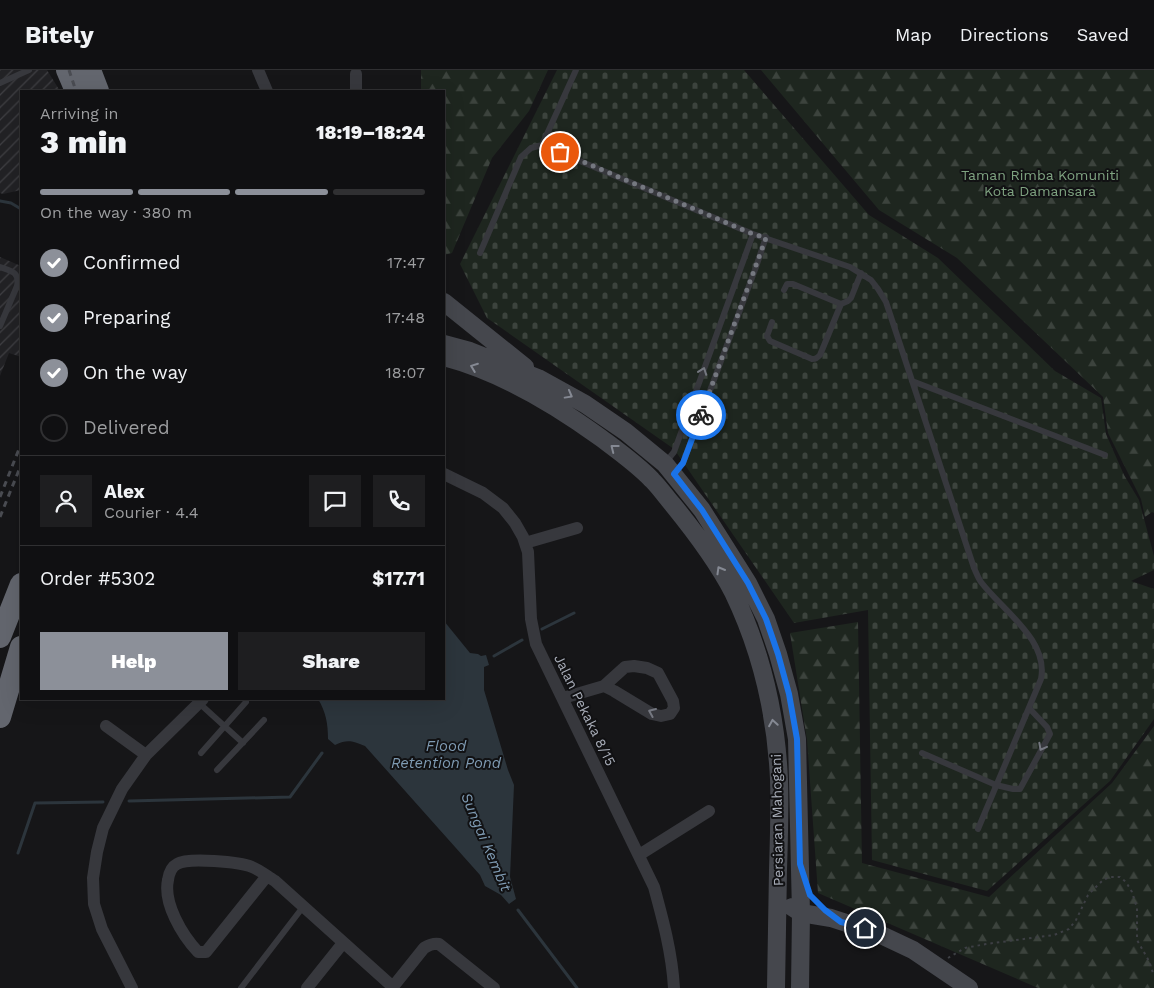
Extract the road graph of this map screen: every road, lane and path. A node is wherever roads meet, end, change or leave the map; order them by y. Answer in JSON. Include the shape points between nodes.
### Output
{"nodes":[{"id":1,"x":29,"y":70,"type":"edge"},
{"id":2,"x":66,"y":70,"type":"edge"},
{"id":3,"x":90,"y":70,"type":"edge"},
{"id":4,"x":258,"y":70,"type":"edge"},
{"id":5,"x":576,"y":70,"type":"edge"},
{"id":6,"x":356,"y":74,"type":"dead end"},
{"id":7,"x":0,"y":83,"type":"edge"},
{"id":8,"x":76,"y":90,"type":"edge"},
{"id":9,"x":98,"y":90,"type":"edge"},
{"id":10,"x":267,"y":90,"type":"edge"},
{"id":11,"x":356,"y":90,"type":"edge"},
{"id":12,"x":542,"y":145,"type":"junction"},
{"id":13,"x":753,"y":234,"type":"junction"},
{"id":14,"x":766,"y":238,"type":"junction"},
{"id":15,"x":480,"y":253,"type":"dead end"},
{"id":16,"x":0,"y":267,"type":"edge"},
{"id":17,"x":861,"y":274,"type":"junction"},
{"id":18,"x":784,"y":290,"type":"dead end"},
{"id":19,"x":445,"y":303,"type":"edge"},
{"id":20,"x":841,"y":304,"type":"junction"},
{"id":21,"x":772,"y":322,"type":"dead end"},
{"id":22,"x":0,"y":326,"type":"edge"},
{"id":23,"x":445,"y":344,"type":"edge"},
{"id":24,"x":445,"y":357,"type":"edge"},
{"id":25,"x":538,"y":378,"type":"junction"},
{"id":26,"x":912,"y":381,"type":"junction"},
{"id":27,"x":1105,"y":455,"type":"dead end"},
{"id":28,"x":669,"y":469,"type":"junction"},
{"id":29,"x":445,"y":474,"type":"edge"},
{"id":30,"x":577,"y":528,"type":"dead end"},
{"id":31,"x":525,"y":543,"type":"junction"},
{"id":32,"x":20,"y":587,"type":"edge"},
{"id":33,"x":0,"y":637,"type":"edge"},
{"id":34,"x":20,"y":650,"type":"edge"},
{"id":35,"x":604,"y":686,"type":"junction"},
{"id":36,"x":563,"y":698,"type":"junction"},
{"id":37,"x":201,"y":701,"type":"edge"},
{"id":38,"x":246,"y":702,"type":"dead end"},
{"id":39,"x":1029,"y":708,"type":"junction"},
{"id":40,"x":0,"y":717,"type":"edge"},
{"id":41,"x":264,"y":720,"type":"dead end"},
{"id":42,"x":106,"y":726,"type":"dead end"},
{"id":43,"x":225,"y":726,"type":"junction"},
{"id":44,"x":243,"y":743,"type":"junction"},
{"id":45,"x":201,"y":753,"type":"dead end"},
{"id":46,"x":922,"y":753,"type":"dead end"},
{"id":47,"x":146,"y":755,"type":"junction"},
{"id":48,"x":218,"y":770,"type":"dead end"},
{"id":49,"x":996,"y":785,"type":"junction"},
{"id":50,"x":709,"y":811,"type":"dead end"},
{"id":51,"x":780,"y":824,"type":"junction"},
{"id":52,"x":978,"y":829,"type":"dead end"},
{"id":53,"x":638,"y":856,"type":"junction"},
{"id":54,"x":800,"y":864,"type":"junction"},
{"id":55,"x":266,"y":876,"type":"junction"},
{"id":56,"x":303,"y":907,"type":"junction"},
{"id":57,"x":801,"y":913,"type":"junction"},
{"id":58,"x":841,"y":922,"type":"junction"},
{"id":59,"x":343,"y":943,"type":"junction"},
{"id":60,"x":936,"y":965,"type":"junction"},
{"id":61,"x":801,"y":967,"type":"junction"},
{"id":62,"x":1154,"y":976,"type":"edge"},
{"id":63,"x":132,"y":988,"type":"edge"},
{"id":64,"x":241,"y":988,"type":"edge"},
{"id":65,"x":307,"y":988,"type":"edge"},
{"id":66,"x":392,"y":988,"type":"edge"},
{"id":67,"x":494,"y":988,"type":"edge"},
{"id":68,"x":674,"y":988,"type":"edge"},
{"id":69,"x":776,"y":988,"type":"edge"},
{"id":70,"x":785,"y":988,"type":"edge"},
{"id":71,"x":800,"y":988,"type":"edge"},
{"id":72,"x":969,"y":988,"type":"edge"}],
"edges":[{"from":1,"to":7,"type":"lane"},
{"from":2,"to":8,"type":"highway"},
{"from":3,"to":9,"type":"highway"},
{"from":4,"to":10,"type":"street"},
{"from":5,"to":12,"type":"lane"},
{"from":6,"to":11,"type":"street"},
{"from":12,"to":13,"type":"lane"},
{"from":12,"to":15,"type":"lane","via":[[531,148],[521,158]]},
{"from":13,"to":14,"type":"lane"},
{"from":28,"to":13,"type":"lane","one_way":true},
{"from":14,"to":17,"type":"lane","via":[[850,267]]},
{"from":14,"to":28,"type":"lane","via":[[683,463]]},
{"from":16,"to":22,"type":"lane","via":[[15,273],[18,281]]},
{"from":17,"to":20,"type":"lane","via":[[851,298]]},
{"from":17,"to":26,"type":"lane","via":[[871,280],[886,302]]},
{"from":18,"to":20,"type":"lane","via":[[787,284],[793,284]]},
{"from":19,"to":25,"type":"main road"},
{"from":20,"to":21,"type":"lane","via":[[820,355],[815,359],[768,338]]},
{"from":23,"to":25,"type":"main road","name":"Persiaran Mahogani"},
{"from":51,"to":24,"type":"main road","name":"Persiaran Mahogani","one_way":true,"via":[[779,778],[769,698],[749,629],[732,592],[705,547],[652,480],[573,417],[506,379]]},
{"from":25,"to":28,"type":"main road","name":"Persiaran Mahogani","one_way":true,"via":[[592,408]]},
{"from":26,"to":27,"type":"lane"},
{"from":26,"to":39,"type":"lane","via":[[974,568],[981,581],[1033,640],[1040,659],[1041,679]]},
{"from":28,"to":54,"type":"main road","name":"Persiaran Mahogani","via":[[702,510],[748,583],[766,619],[778,654],[797,739]]},
{"from":29,"to":31,"type":"street","name":"Jalan Pekaka 8/15","via":[[483,493],[502,508],[515,523]]},
{"from":30,"to":31,"type":"street"},
{"from":31,"to":36,"type":"street","name":"Jalan Pekaka 8/15","via":[[536,644]]},
{"from":32,"to":33,"type":"highway"},
{"from":34,"to":40,"type":"highway"},
{"from":35,"to":35,"type":"street","one_way":true,"via":[[625,667],[647,668],[658,672],[674,708],[670,714],[652,714]]},
{"from":35,"to":36,"type":"street"},
{"from":36,"to":53,"type":"street","name":"Jalan Pekaka 8/15"},
{"from":37,"to":43,"type":"lane"},
{"from":37,"to":47,"type":"street"},
{"from":38,"to":43,"type":"lane"},
{"from":39,"to":49,"type":"lane"},
{"from":39,"to":49,"type":"lane","one_way":true,"via":[[1050,734],[1020,789]]},
{"from":41,"to":44,"type":"lane"},
{"from":42,"to":47,"type":"street"},
{"from":43,"to":44,"type":"lane"},
{"from":43,"to":45,"type":"lane"},
{"from":44,"to":48,"type":"lane"},
{"from":46,"to":49,"type":"lane"},
{"from":47,"to":63,"type":"street","via":[[122,789],[103,828],[94,878],[94,904],[102,929]]},
{"from":49,"to":52,"type":"lane"},
{"from":50,"to":53,"type":"street"},
{"from":51,"to":57,"type":"main road","via":[[786,844],[789,900]]},
{"from":51,"to":69,"type":"main road","name":"Persiaran Mahogani"},
{"from":53,"to":68,"type":"street","name":"Jalan Pekaka 8/15","via":[[654,886],[665,926]]},
{"from":54,"to":57,"type":"main road","name":"Persiaran Mahogani"},
{"from":54,"to":58,"type":"main road","via":[[810,895]]},
{"from":55,"to":55,"type":"street","via":[[239,863],[189,860],[176,864],[169,872],[169,903],[198,952],[206,952]]},
{"from":55,"to":56,"type":"street"},
{"from":56,"to":59,"type":"street"},
{"from":56,"to":64,"type":"lane"},
{"from":57,"to":58,"type":"main road"},
{"from":57,"to":61,"type":"main road","name":"Persiaran Mahogani"},
{"from":57,"to":70,"type":"main road","via":[[790,923],[786,933]]},
{"from":58,"to":60,"type":"main road","via":[[877,933]]},
{"from":58,"to":61,"type":"main road","via":[[824,923],[811,932]]},
{"from":59,"to":65,"type":"street"},
{"from":59,"to":66,"type":"street"},
{"from":60,"to":62,"type":"path","via":[[965,948],[1054,935],[1069,929],[1088,894],[1103,880],[1120,877],[1132,892],[1137,940]]},
{"from":60,"to":72,"type":"main road"},
{"from":61,"to":71,"type":"main road","name":"Persiaran Mahogani"},
{"from":66,"to":67,"type":"street","via":[[424,948],[434,943]]}]}
